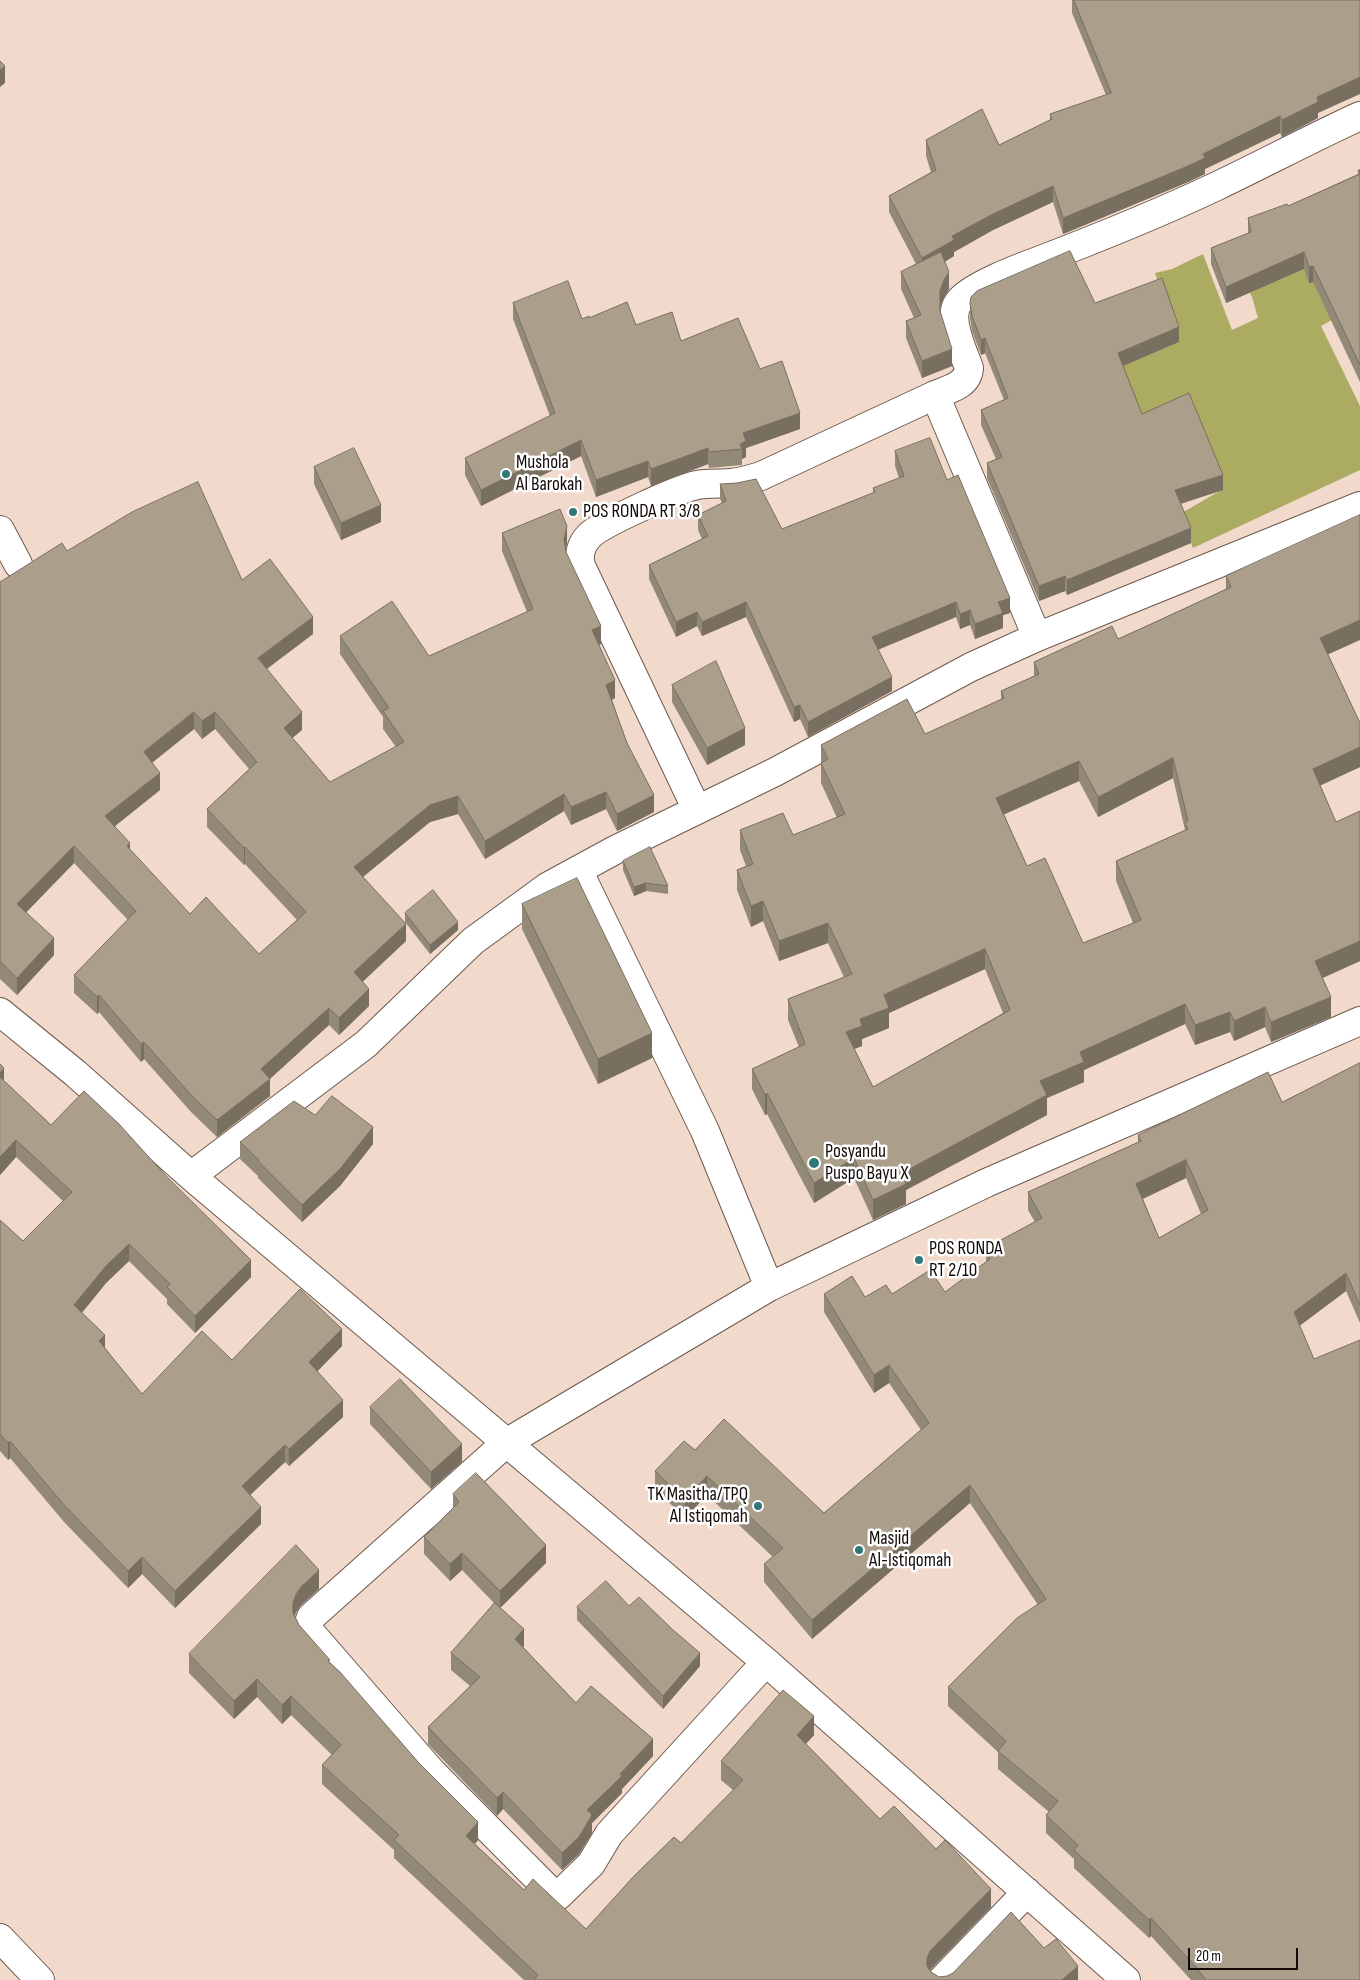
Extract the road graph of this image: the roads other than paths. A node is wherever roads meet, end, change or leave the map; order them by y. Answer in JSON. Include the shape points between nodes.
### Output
{"nodes":[{"id":1,"x":1360,"y":116,"type":"edge"},
{"id":2,"x":936,"y":395,"type":"junction"},
{"id":3,"x":1360,"y":506,"type":"edge"},
{"id":4,"x":0,"y":530,"type":"edge"},
{"id":5,"x":18,"y":564,"type":"dead end"},
{"id":6,"x":1037,"y":637,"type":"junction"},
{"id":7,"x":697,"y":810,"type":"junction"},
{"id":8,"x":578,"y":870,"type":"junction"},
{"id":9,"x":0,"y":1012,"type":"edge"},
{"id":10,"x":1360,"y":1021,"type":"edge"},
{"id":11,"x":191,"y":1176,"type":"junction"},
{"id":12,"x":769,"y":1287,"type":"junction"},
{"id":13,"x":506,"y":1443,"type":"junction"},
{"id":14,"x":766,"y":1662,"type":"junction"},
{"id":15,"x":1027,"y":1892,"type":"junction"},
{"id":16,"x":0,"y":1938,"type":"edge"},
{"id":17,"x":40,"y":1980,"type":"edge"},
{"id":18,"x":942,"y":1980,"type":"edge"},
{"id":19,"x":1126,"y":1980,"type":"edge"}],
"edges":[{"from":1,"to":2,"type":"main road","via":[[1216,186],[967,294],[954,309],[953,318],[968,373],[960,384]]},
{"from":2,"to":6,"type":"main road"},
{"from":2,"to":7,"type":"main road","via":[[761,476],[680,490],[594,532],[585,542],[579,558],[581,566]]},
{"from":3,"to":6,"type":"main road"},
{"from":4,"to":5,"type":"main road"},
{"from":6,"to":7,"type":"main road","via":[[971,667]]},
{"from":7,"to":8,"type":"main road"},
{"from":8,"to":11,"type":"main road","via":[[547,887],[474,941],[366,1044]]},
{"from":8,"to":12,"type":"main road","via":[[705,1131]]},
{"from":9,"to":11,"type":"main road","via":[[76,1073]]},
{"from":10,"to":12,"type":"main road","via":[[986,1183]]},
{"from":11,"to":13,"type":"main road"},
{"from":12,"to":13,"type":"main road"},
{"from":13,"to":14,"type":"main road"},
{"from":13,"to":14,"type":"main road","via":[[311,1617],[308,1626],[431,1771],[552,1893],[560,1895],[591,1864],[609,1834]]},
{"from":14,"to":15,"type":"main road"},
{"from":15,"to":18,"type":"main road"},
{"from":15,"to":19,"type":"main road"},
{"from":16,"to":17,"type":"main road"}]}
